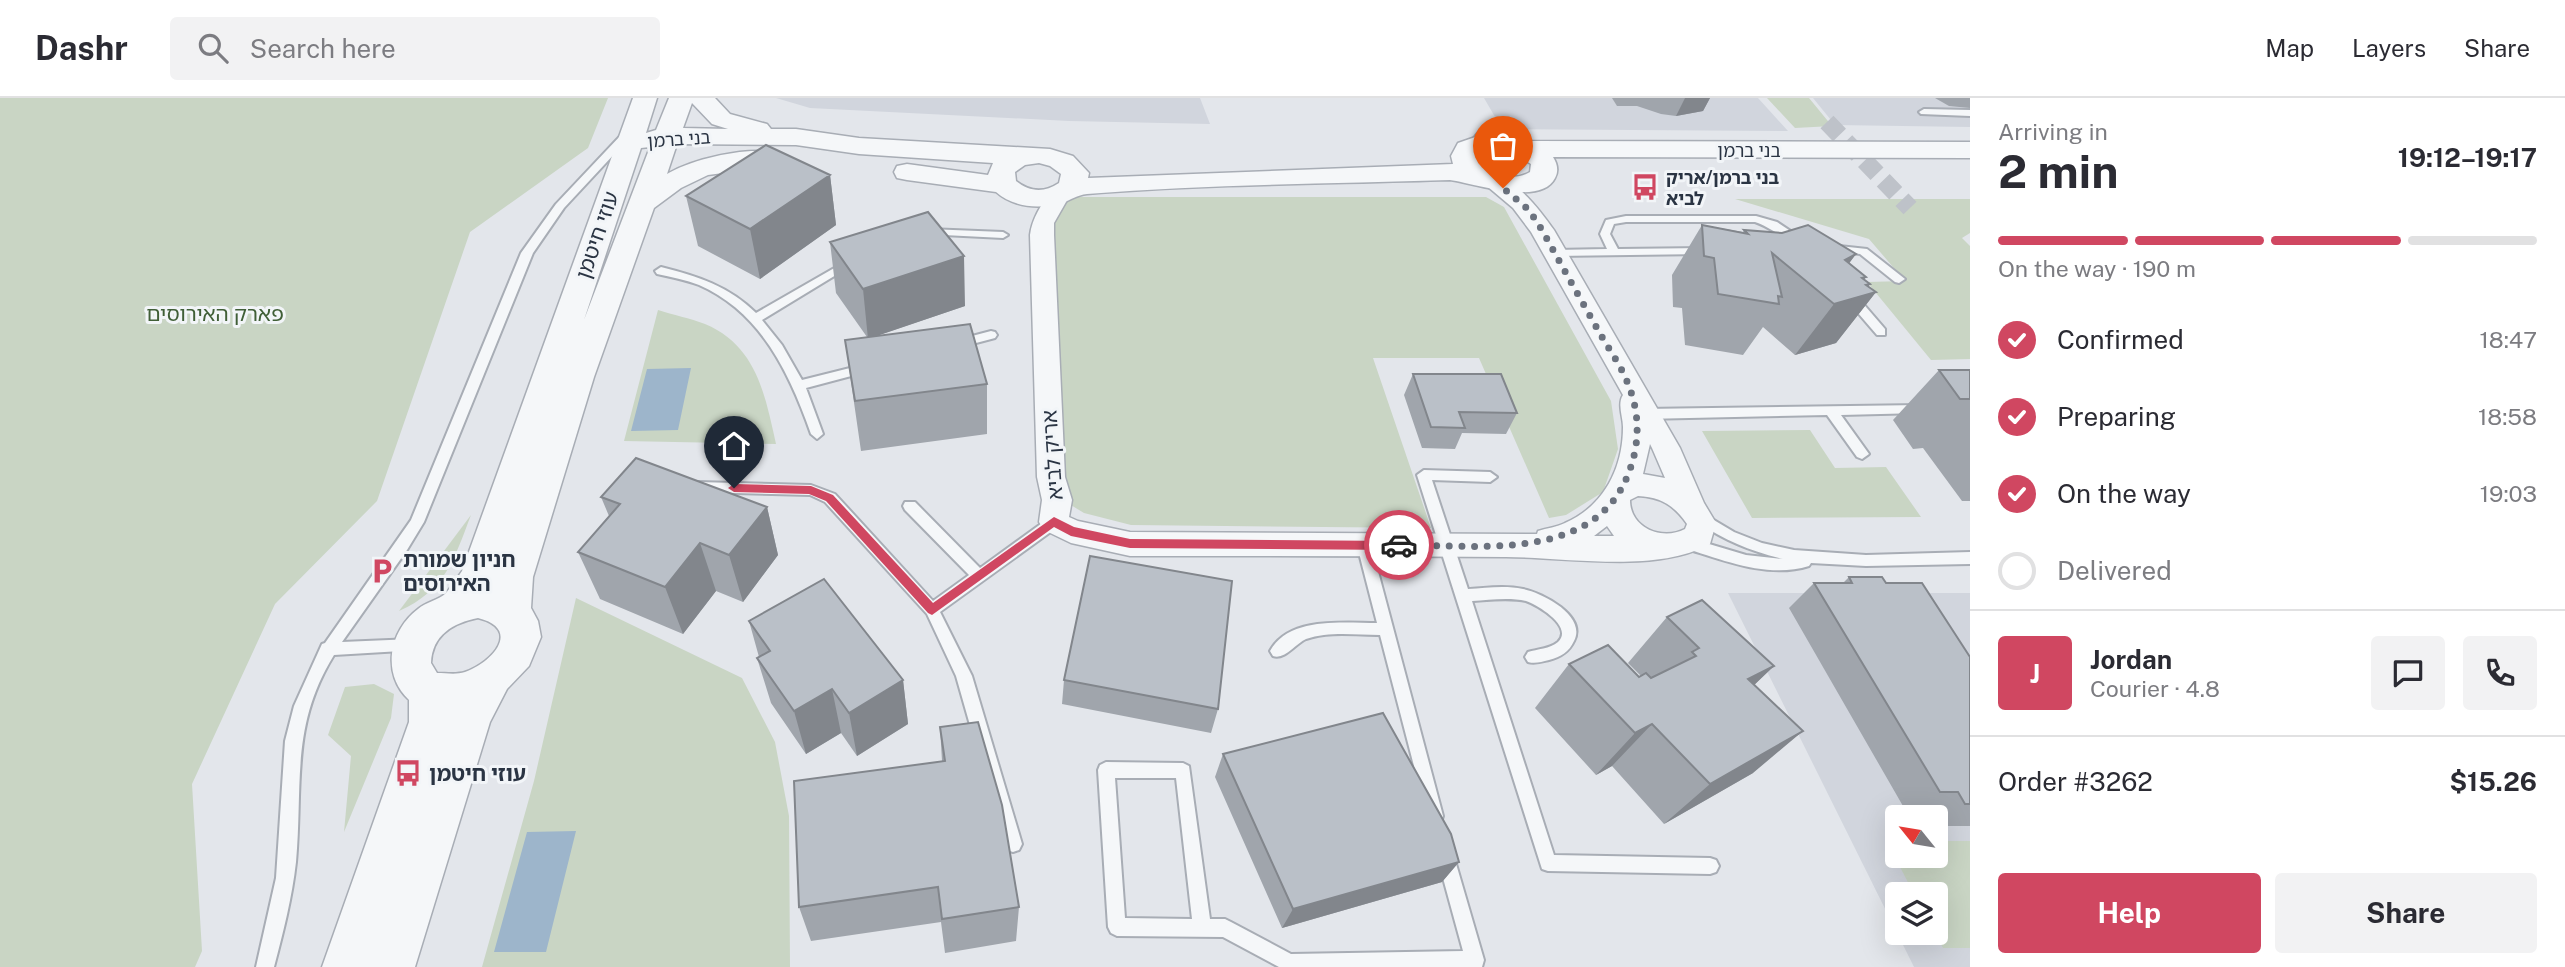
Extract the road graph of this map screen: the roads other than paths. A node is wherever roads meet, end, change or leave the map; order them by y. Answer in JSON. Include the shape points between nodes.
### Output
{"nodes":[{"id":1,"x":645,"y":98,"type":"edge"},
{"id":2,"x":681,"y":98,"type":"edge"},
{"id":3,"x":701,"y":98,"type":"edge"},
{"id":4,"x":1924,"y":112,"type":"dead end"},
{"id":5,"x":1970,"y":113,"type":"edge"},
{"id":6,"x":647,"y":140,"type":"junction"},
{"id":7,"x":834,"y":143,"type":"junction"},
{"id":8,"x":1472,"y":145,"type":"junction"},
{"id":9,"x":1522,"y":146,"type":"junction"},
{"id":10,"x":1970,"y":150,"type":"edge"},
{"id":11,"x":1025,"y":157,"type":"junction"},
{"id":12,"x":767,"y":159,"type":"junction"},
{"id":13,"x":1970,"y":171,"type":"edge"},
{"id":14,"x":1486,"y":178,"type":"junction"},
{"id":15,"x":1541,"y":178,"type":"junction"},
{"id":16,"x":1065,"y":181,"type":"junction"},
{"id":17,"x":1014,"y":191,"type":"junction"},
{"id":18,"x":639,"y":207,"type":"junction"},
{"id":19,"x":1043,"y":223,"type":"junction"},
{"id":20,"x":1542,"y":230,"type":"junction"},
{"id":21,"x":914,"y":232,"type":"edge"},
{"id":22,"x":1003,"y":235,"type":"dead end"},
{"id":23,"x":1819,"y":248,"type":"edge"},
{"id":24,"x":1795,"y":249,"type":"edge"},
{"id":25,"x":1711,"y":250,"type":"edge"},
{"id":26,"x":1614,"y":252,"type":"junction"},
{"id":27,"x":1555,"y":253,"type":"junction"},
{"id":28,"x":857,"y":258,"type":"edge"},
{"id":29,"x":661,"y":271,"type":"dead end"},
{"id":30,"x":1899,"y":279,"type":"dead end"},
{"id":31,"x":1845,"y":290,"type":"edge"},
{"id":32,"x":755,"y":319,"type":"junction"},
{"id":33,"x":1881,"y":332,"type":"dead end"},
{"id":34,"x":991,"y":335,"type":"dead end"},
{"id":35,"x":940,"y":349,"type":"edge"},
{"id":36,"x":876,"y":365,"type":"edge"},
{"id":37,"x":800,"y":385,"type":"junction"},
{"id":38,"x":1937,"y":409,"type":"dead end"},
{"id":39,"x":1831,"y":411,"type":"junction"},
{"id":40,"x":1642,"y":414,"type":"junction"},
{"id":41,"x":817,"y":434,"type":"dead end"},
{"id":42,"x":1862,"y":454,"type":"dead end"},
{"id":43,"x":1490,"y":477,"type":"dead end"},
{"id":44,"x":685,"y":487,"type":"edge"},
{"id":45,"x":1618,"y":496,"type":"junction"},
{"id":46,"x":911,"y":506,"type":"dead end"},
{"id":47,"x":1693,"y":510,"type":"junction"},
{"id":48,"x":1054,"y":522,"type":"junction"},
{"id":49,"x":1364,"y":545,"type":"junction"},
{"id":50,"x":1448,"y":545,"type":"junction"},
{"id":51,"x":1511,"y":545,"type":"junction"},
{"id":52,"x":1681,"y":546,"type":"junction"},
{"id":53,"x":1970,"y":558,"type":"edge"},
{"id":54,"x":1812,"y":559,"type":"junction"},
{"id":55,"x":979,"y":576,"type":"junction"},
{"id":56,"x":1464,"y":595,"type":"junction"},
{"id":57,"x":459,"y":605,"type":"junction"},
{"id":58,"x":510,"y":610,"type":"junction"},
{"id":59,"x":932,"y":610,"type":"junction"},
{"id":60,"x":1384,"y":629,"type":"junction"},
{"id":61,"x":413,"y":645,"type":"junction"},
{"id":62,"x":327,"y":649,"type":"junction"},
{"id":63,"x":1278,"y":651,"type":"dead end"},
{"id":64,"x":1533,"y":657,"type":"dead end"},
{"id":65,"x":491,"y":680,"type":"junction"},
{"id":66,"x":430,"y":690,"type":"junction"},
{"id":67,"x":1013,"y":844,"type":"dead end"},
{"id":68,"x":1710,"y":866,"type":"dead end"},
{"id":69,"x":1202,"y":927,"type":"junction"},
{"id":70,"x":265,"y":967,"type":"edge"},
{"id":71,"x":346,"y":967,"type":"edge"},
{"id":72,"x":391,"y":967,"type":"edge"}],
"edges":[{"from":1,"to":6,"type":"street","name":"עוזי חיטמן"},
{"from":2,"to":6,"type":"street","name":"עוזי חיטמן"},
{"from":3,"to":7,"type":"street","via":[[714,114],[733,124]]},
{"from":4,"to":5,"type":"lane"},
{"from":6,"to":7,"type":"street","name":"בני ברמן","via":[[796,137]]},
{"from":6,"to":12,"type":"street","name":"בני ברמן"},
{"from":6,"to":18,"type":"street","name":"עוזי חיטמן"},
{"from":6,"to":57,"type":"street","name":"עוזי חיטמן","via":[[479,577]]},
{"from":6,"to":62,"type":"lane","via":[[555,211],[537,234],[417,522],[396,558]]},
{"from":7,"to":11,"type":"street","name":"בני ברמן"},
{"from":8,"to":9,"type":"street","name":"בני ברמן","via":[[1501,141]]},
{"from":8,"to":14,"type":"street","via":[[1464,161]]},
{"from":8,"to":16,"type":"street","via":[[1441,156]]},
{"from":9,"to":10,"type":"street","name":"בני ברמן"},
{"from":9,"to":15,"type":"street","via":[[1544,163]]},
{"from":11,"to":16,"type":"street","name":"בני ברמן","via":[[1051,157]]},
{"from":11,"to":17,"type":"street","via":[[1002,169],[1000,176]]},
{"from":12,"to":17,"type":"street","name":"בני ברמן","via":[[934,174]]},
{"from":12,"to":18,"type":"street","via":[[692,170]]},
{"from":13,"to":15,"type":"street","name":"בני ברמן","via":[[1574,172]]},
{"from":14,"to":15,"type":"street","name":"בני ברמן","via":[[1517,185]]},
{"from":14,"to":16,"type":"street","via":[[1436,172]]},
{"from":14,"to":20,"type":"street","via":[[1521,203]]},
{"from":15,"to":20,"type":"street","via":[[1534,194]]},
{"from":16,"to":17,"type":"street","name":"בני ברמן","via":[[1040,199]]},
{"from":16,"to":19,"type":"street"},
{"from":17,"to":19,"type":"street"},
{"from":18,"to":58,"type":"street","name":"עוזי חיטמן","via":[[578,377],[514,577]]},
{"from":19,"to":48,"type":"street","name":"אריק לביא","via":[[1051,477],[1057,500]]},
{"from":20,"to":27,"type":"street"},
{"from":21,"to":22,"type":"lane"},
{"from":23,"to":30,"type":"lane","via":[[1863,251]]},
{"from":24,"to":26,"type":"lane","via":[[1809,248],[1756,219],[1626,219],[1610,222],[1605,234]]},
{"from":25,"to":26,"type":"lane"},
{"from":26,"to":27,"type":"lane"},
{"from":27,"to":40,"type":"street"},
{"from":28,"to":32,"type":"lane"},
{"from":29,"to":32,"type":"lane","via":[[706,284]]},
{"from":31,"to":33,"type":"lane"},
{"from":32,"to":37,"type":"lane"},
{"from":34,"to":35,"type":"lane"},
{"from":36,"to":37,"type":"lane"},
{"from":37,"to":41,"type":"lane"},
{"from":38,"to":39,"type":"lane"},
{"from":39,"to":40,"type":"lane"},
{"from":39,"to":42,"type":"lane"},
{"from":40,"to":45,"type":"street","via":[[1637,446]]},
{"from":40,"to":47,"type":"street","via":[[1666,448]]},
{"from":43,"to":50,"type":"lane","via":[[1424,475]]},
{"from":44,"to":59,"type":"lane","via":[[811,490],[830,498]]},
{"from":45,"to":47,"type":"street","via":[[1633,485],[1658,487],[1682,498]]},
{"from":45,"to":51,"type":"street","name":"אריק לביא","via":[[1581,530]]},
{"from":45,"to":52,"type":"street","via":[[1615,513],[1631,533],[1645,541]]},
{"from":46,"to":55,"type":"lane"},
{"from":47,"to":52,"type":"street","via":[[1700,531]]},
{"from":47,"to":54,"type":"lane","via":[[1737,540]]},
{"from":48,"to":49,"type":"street","name":"אריק לביא","via":[[1071,531],[1130,544]]},
{"from":48,"to":55,"type":"lane"},
{"from":49,"to":50,"type":"street","name":"אריק לביא"},
{"from":49,"to":60,"type":"lane"},
{"from":50,"to":51,"type":"street","name":"אריק לביא"},
{"from":50,"to":56,"type":"lane"},
{"from":51,"to":52,"type":"street","name":"אריק לביא","via":[[1649,550]]},
{"from":52,"to":54,"type":"lane","via":[[1773,565]]},
{"from":53,"to":54,"type":"lane"},
{"from":55,"to":59,"type":"lane"},
{"from":56,"to":64,"type":"lane","via":[[1524,595],[1557,612],[1571,636],[1568,645],[1559,652]]},
{"from":56,"to":68,"type":"lane","via":[[1548,863]]},
{"from":57,"to":58,"type":"street","via":[[487,602]]},
{"from":57,"to":61,"type":"street","via":[[425,626]]},
{"from":58,"to":65,"type":"street","via":[[520,621],[518,652]]},
{"from":59,"to":67,"type":"lane","via":[[964,676]]},
{"from":60,"to":63,"type":"lane","via":[[1301,633],[1287,639]]},
{"from":60,"to":69,"type":"lane","via":[[1475,960],[1290,963],[1224,928]]},
{"from":61,"to":62,"type":"lane"},
{"from":61,"to":66,"type":"street","via":[[410,668],[416,681]]},
{"from":62,"to":70,"type":"lane","via":[[301,707],[292,742],[288,848]]},
{"from":65,"to":66,"type":"street","via":[[463,692]]},
{"from":65,"to":72,"type":"street","via":[[470,718]]},
{"from":66,"to":71,"type":"street","via":[[430,722]]},
{"from":69,"to":69,"type":"lane","via":[[1183,771],[1106,770],[1117,927]]}]}
